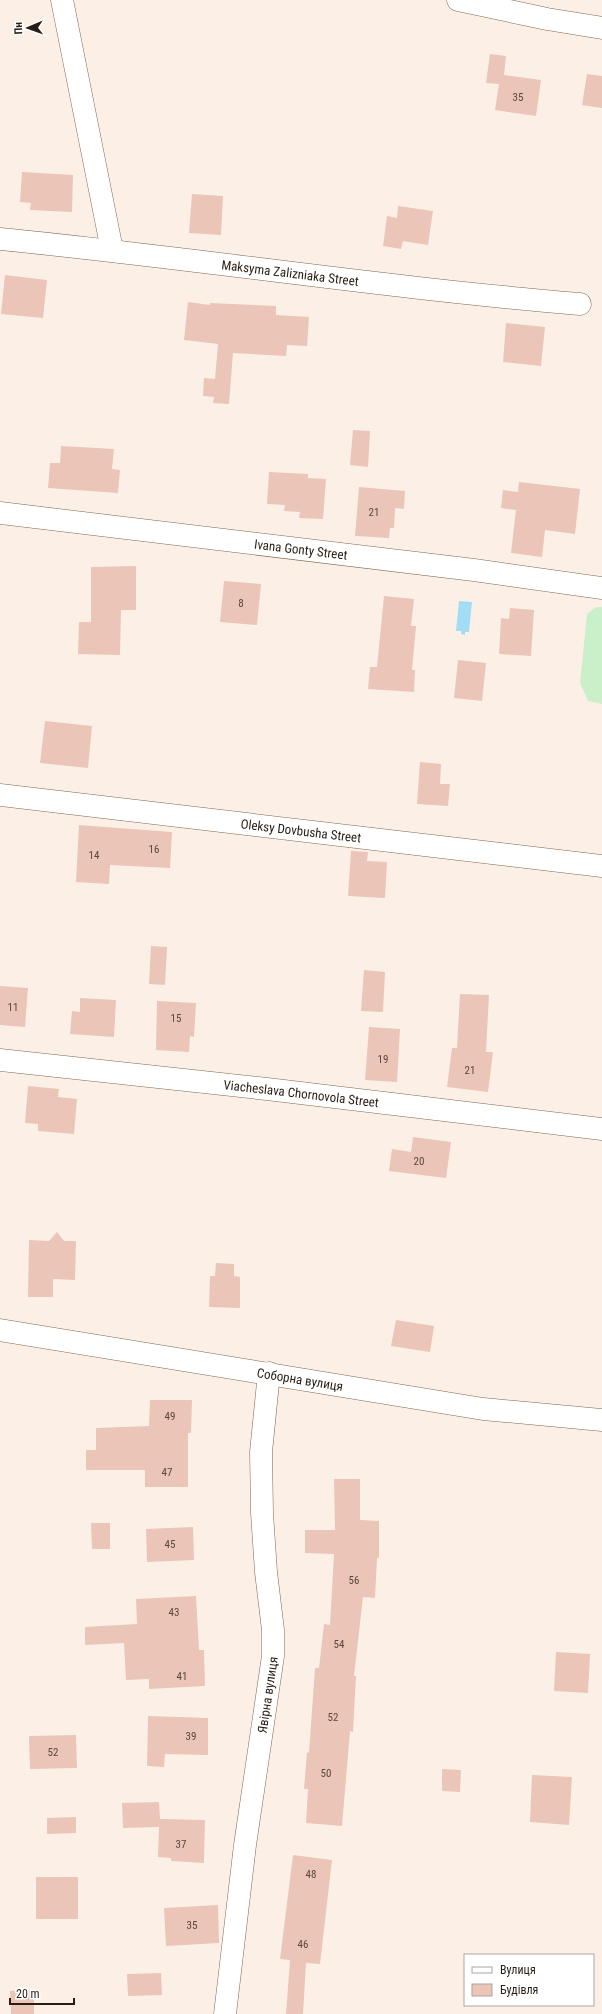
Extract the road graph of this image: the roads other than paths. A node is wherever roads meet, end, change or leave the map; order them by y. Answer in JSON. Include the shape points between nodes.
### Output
{"nodes":[{"id":1,"x":62,"y":0,"type":"edge"},
{"id":2,"x":458,"y":0,"type":"edge"},
{"id":3,"x":602,"y":28,"type":"edge"},
{"id":4,"x":0,"y":239,"type":"edge"},
{"id":5,"x":112,"y":250,"type":"junction"},
{"id":6,"x":580,"y":304,"type":"dead end"},
{"id":7,"x":0,"y":513,"type":"edge"},
{"id":8,"x":602,"y":588,"type":"edge"},
{"id":9,"x":0,"y":795,"type":"edge"},
{"id":10,"x":602,"y":866,"type":"edge"},
{"id":11,"x":0,"y":1060,"type":"edge"},
{"id":12,"x":602,"y":1129,"type":"edge"},
{"id":13,"x":0,"y":1330,"type":"edge"},
{"id":14,"x":269,"y":1373,"type":"junction"},
{"id":15,"x":602,"y":1420,"type":"edge"},
{"id":16,"x":225,"y":2014,"type":"edge"}],
"edges":[{"from":1,"to":5,"type":"street"},
{"from":2,"to":3,"type":"street"},
{"from":4,"to":5,"type":"street","name":"Maksyma Zalizniaka Street"},
{"from":5,"to":6,"type":"street","name":"Maksyma Zalizniaka Street","via":[[383,284]]},
{"from":7,"to":8,"type":"street","name":"Ivana Gonty Street","via":[[474,570]]},
{"from":9,"to":10,"type":"street","name":"Oleksy Dovbusha Street"},
{"from":11,"to":12,"type":"street","name":"Viacheslava Chornovola Street"},
{"from":13,"to":14,"type":"street","name":"Соборна вулиця"},
{"from":14,"to":15,"type":"street","name":"Соборна вулиця","via":[[483,1409]]},
{"from":14,"to":16,"type":"street","name":"Явірна вулиця","via":[[262,1446],[262,1513],[273,1656],[245,1845]]}]}
